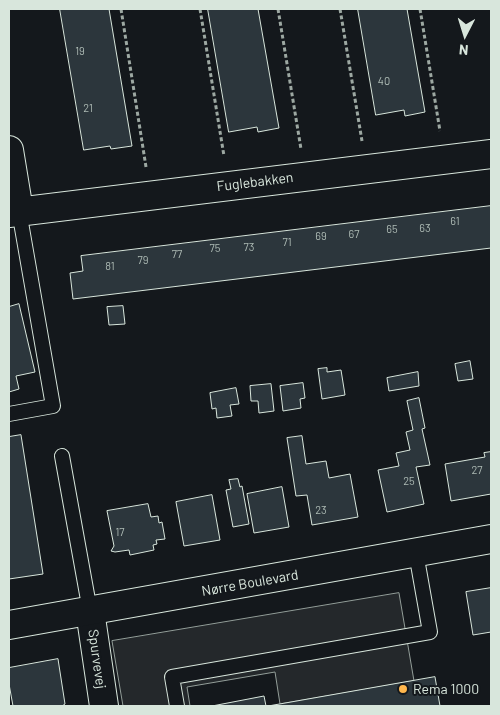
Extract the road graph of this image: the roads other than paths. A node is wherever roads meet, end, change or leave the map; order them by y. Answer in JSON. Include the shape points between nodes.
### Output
{"nodes":[{"id":1,"x":9,"y":150,"type":"edge"},
{"id":2,"x":491,"y":154,"type":"edge"},
{"id":3,"x":14,"y":212,"type":"edge"},
{"id":4,"x":9,"y":414,"type":"edge"},
{"id":5,"x":62,"y":456,"type":"dead end"},
{"id":6,"x":491,"y":539,"type":"edge"},
{"id":7,"x":416,"y":553,"type":"junction"},
{"id":8,"x":90,"y":611,"type":"junction"},
{"id":9,"x":9,"y":625,"type":"edge"},
{"id":10,"x":104,"y":706,"type":"edge"},
{"id":11,"x":177,"y":706,"type":"edge"}],
"edges":[{"from":1,"to":3,"type":"street"},
{"from":2,"to":3,"type":"street","name":"Fuglebakken"},
{"from":3,"to":4,"type":"lane","via":[[54,406]]},
{"from":5,"to":8,"type":"lane"},
{"from":6,"to":7,"type":"street","name":"Nørre Boulevard"},
{"from":7,"to":8,"type":"street","name":"Nørre Boulevard"},
{"from":7,"to":11,"type":"lane","via":[[430,632],[172,677]]},
{"from":8,"to":9,"type":"street","name":"Nørre Boulevard"},
{"from":8,"to":10,"type":"street","name":"Spurvevej"}]}
